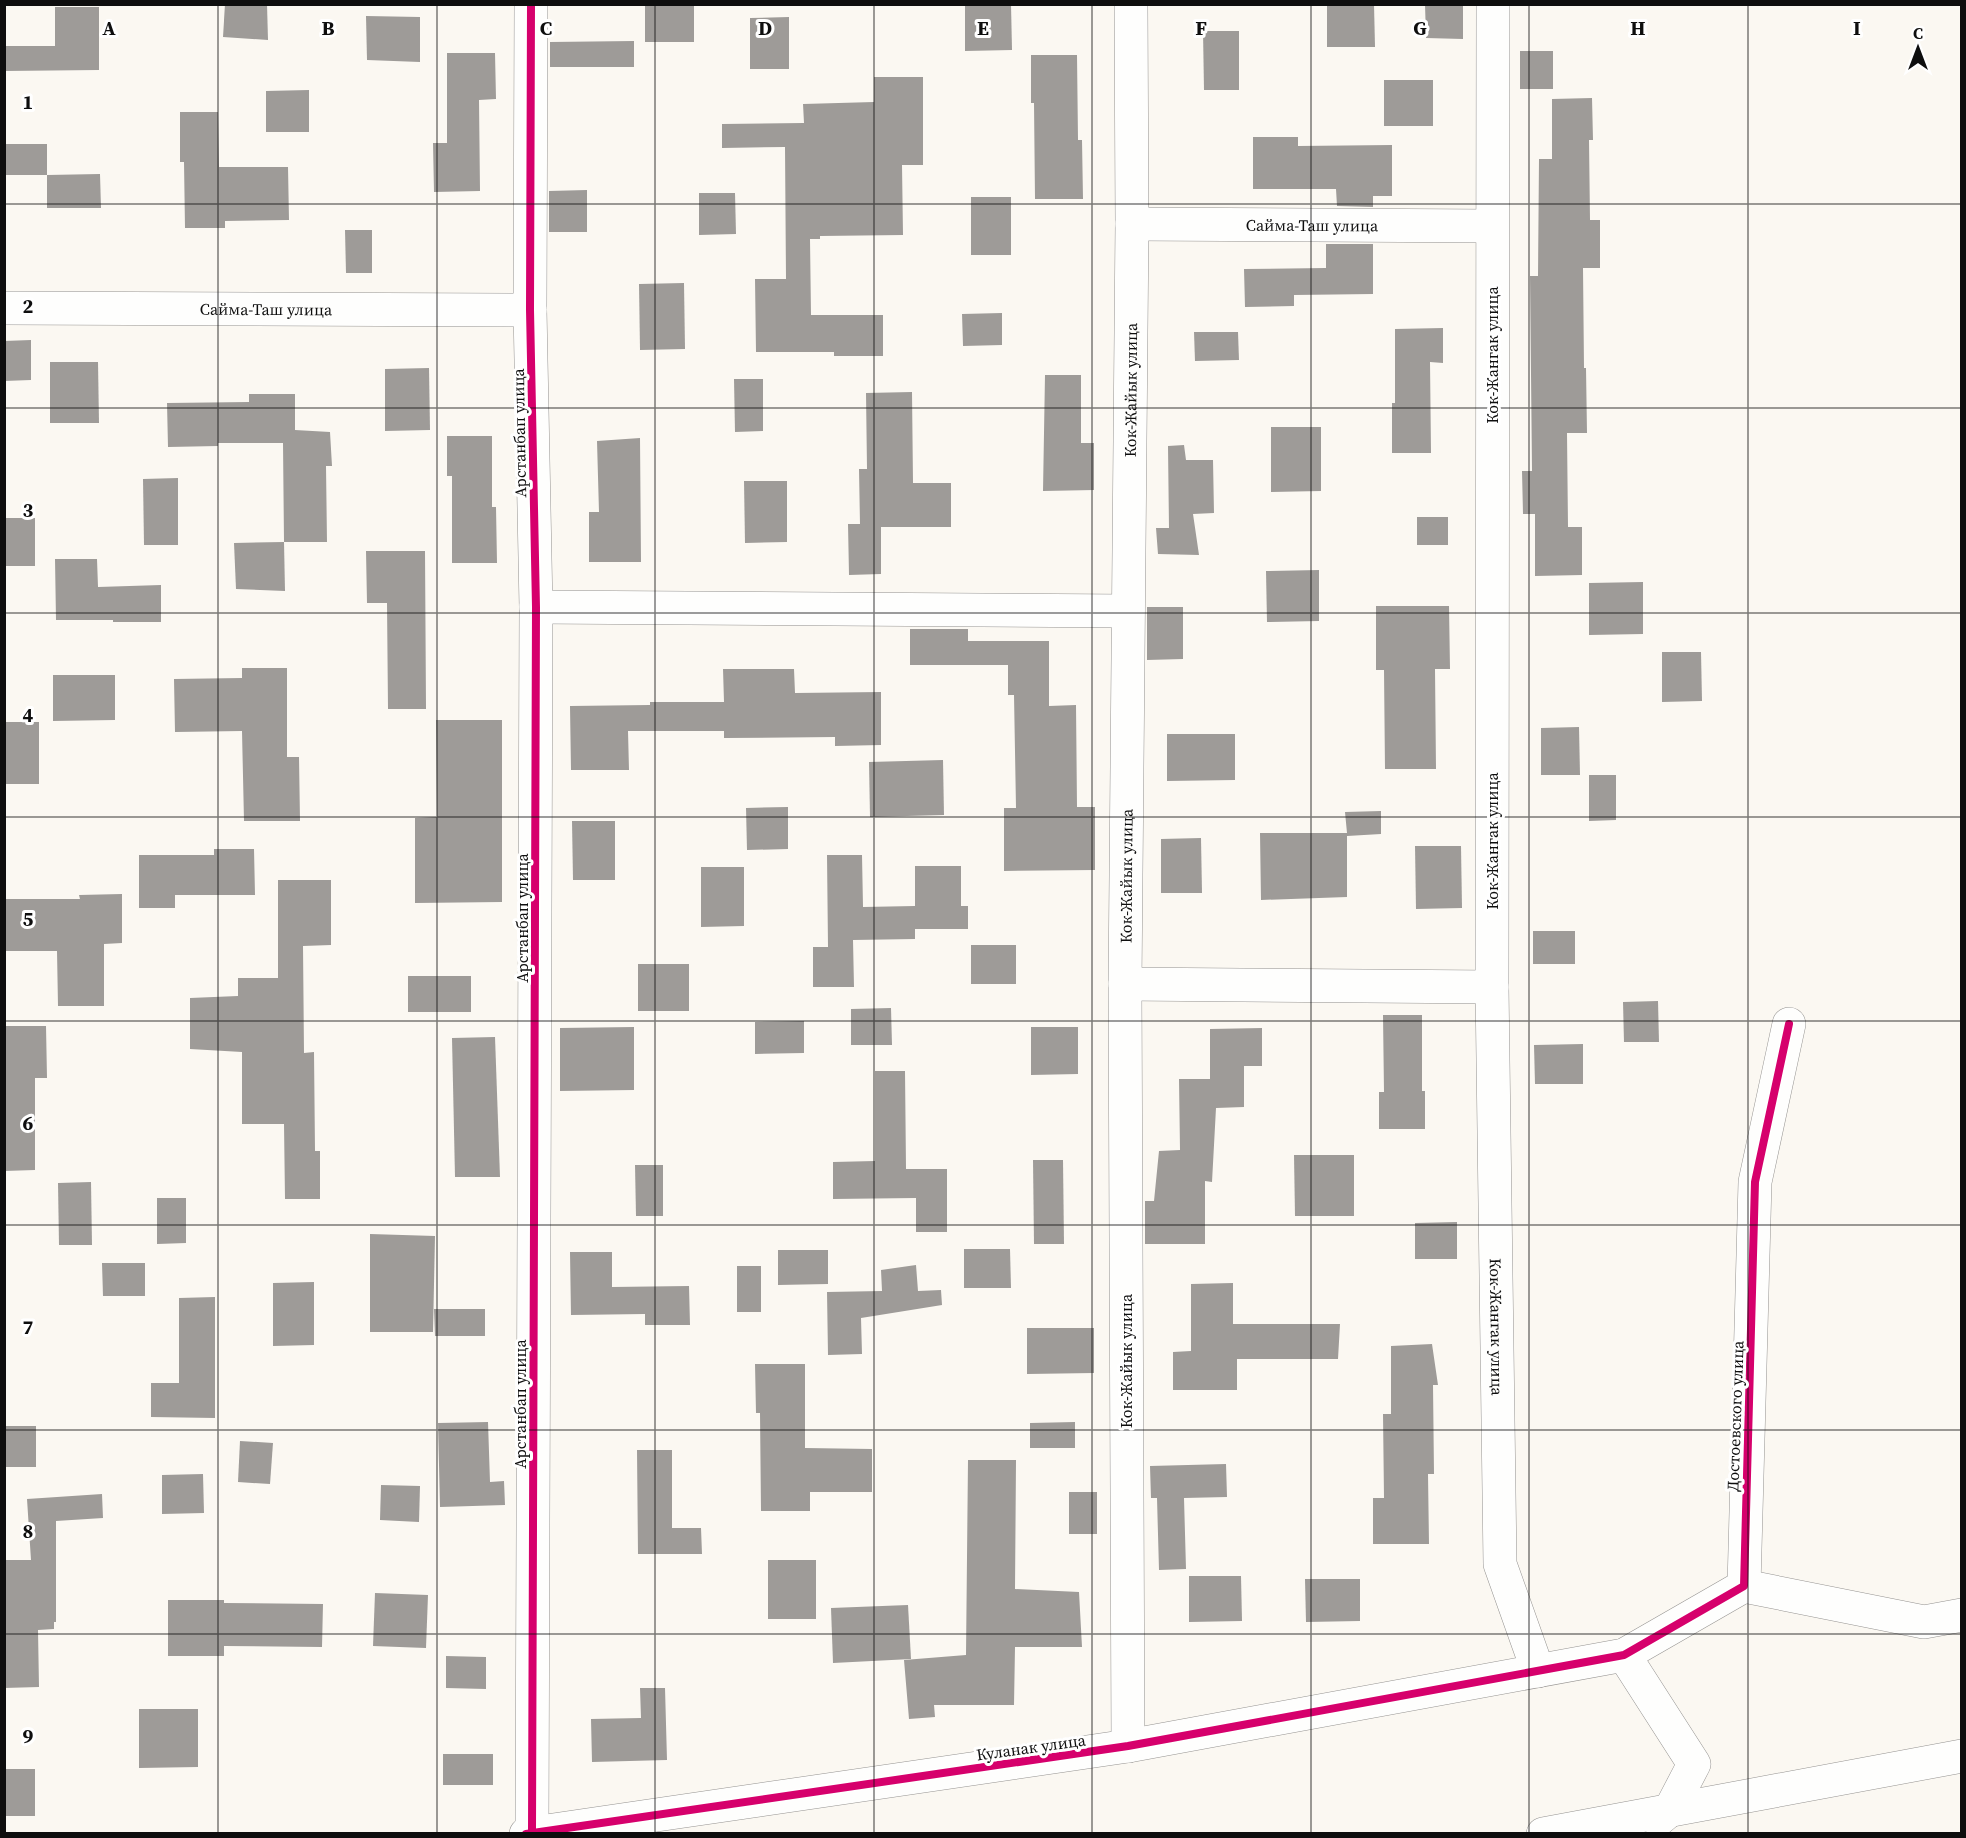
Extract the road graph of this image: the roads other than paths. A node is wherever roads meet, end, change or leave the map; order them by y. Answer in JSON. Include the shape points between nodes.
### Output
{"nodes":[{"id":1,"x":531,"y":4,"type":"edge"},
{"id":2,"x":1131,"y":4,"type":"edge"},
{"id":3,"x":1493,"y":4,"type":"edge"},
{"id":4,"x":1132,"y":224,"type":"junction"},
{"id":5,"x":1492,"y":226,"type":"junction"},
{"id":6,"x":4,"y":308,"type":"edge"},
{"id":7,"x":530,"y":310,"type":"junction"},
{"id":8,"x":536,"y":608,"type":"junction"},
{"id":9,"x":1128,"y":611,"type":"junction"},
{"id":10,"x":1125,"y":984,"type":"junction"},
{"id":11,"x":1492,"y":987,"type":"junction"},
{"id":12,"x":1789,"y":1024,"type":"dead end"},
{"id":13,"x":1744,"y":1586,"type":"junction"},
{"id":14,"x":1962,"y":1615,"type":"edge"},
{"id":15,"x":1624,"y":1655,"type":"junction"},
{"id":16,"x":1538,"y":1671,"type":"junction"},
{"id":17,"x":1128,"y":1746,"type":"junction"},
{"id":18,"x":1962,"y":1756,"type":"edge"},
{"id":19,"x":1670,"y":1810,"type":"junction"},
{"id":20,"x":529,"y":1833,"type":"edge"},
{"id":21,"x":1543,"y":1833,"type":"edge"},
{"id":22,"x":1645,"y":1833,"type":"edge"}],
"edges":[{"from":1,"to":7,"type":"street","name":"Арстанбап улица"},
{"from":2,"to":4,"type":"street","name":"Кок-Жайык улица"},
{"from":3,"to":5,"type":"street","name":"Кок-Жангак улица"},
{"from":4,"to":5,"type":"street","name":"Сайма-Таш улица"},
{"from":4,"to":9,"type":"street","name":"Кок-Жайык улица"},
{"from":5,"to":11,"type":"street","name":"Кок-Жангак улица"},
{"from":6,"to":7,"type":"street","name":"Сайма-Таш улица"},
{"from":7,"to":8,"type":"street","name":"Арстанбап улица"},
{"from":8,"to":9,"type":"street"},
{"from":8,"to":20,"type":"street","name":"Арстанбап улица"},
{"from":9,"to":10,"type":"street","name":"Кок-Жайык улица"},
{"from":10,"to":11,"type":"street"},
{"from":10,"to":17,"type":"street","name":"Кок-Жайык улица"},
{"from":11,"to":16,"type":"street","name":"Кок-Жангак улица","via":[[1500,1564]]},
{"from":12,"to":13,"type":"street","name":"Достоевского улица","via":[[1755,1182]]},
{"from":13,"to":14,"type":"street","via":[[1924,1622]]},
{"from":13,"to":15,"type":"street"},
{"from":15,"to":16,"type":"street"},
{"from":15,"to":19,"type":"street","via":[[1694,1764]]},
{"from":16,"to":17,"type":"street","name":"Куланак улица"},
{"from":17,"to":20,"type":"street","name":"Куланак улица"},
{"from":18,"to":19,"type":"street"},
{"from":19,"to":21,"type":"street"},
{"from":19,"to":22,"type":"street"}]}
